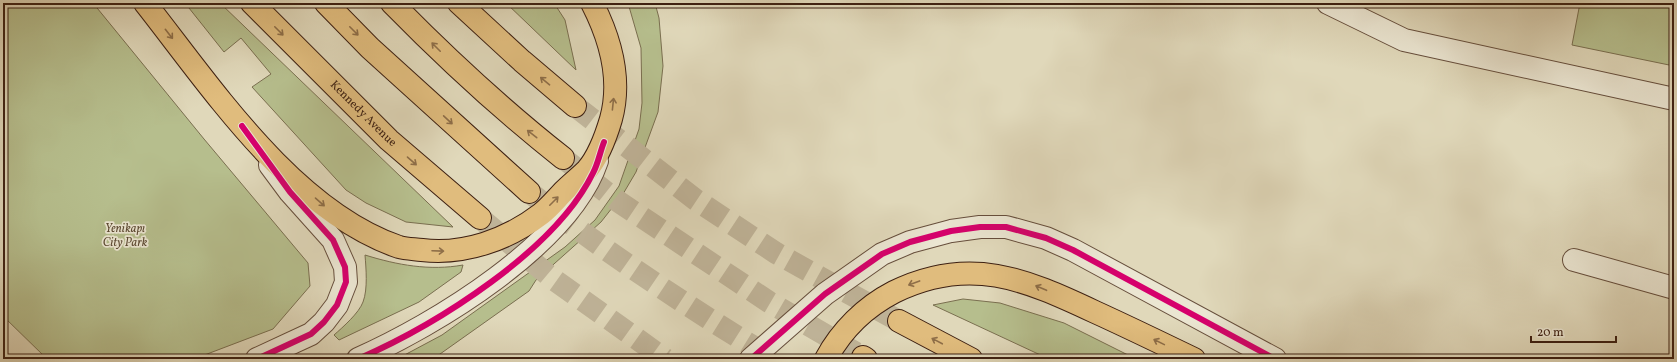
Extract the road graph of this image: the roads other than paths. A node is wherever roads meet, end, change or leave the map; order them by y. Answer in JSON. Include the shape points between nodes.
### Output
{"nodes":[{"id":1,"x":145,"y":3,"type":"edge"},
{"id":2,"x":252,"y":3,"type":"edge"},
{"id":3,"x":326,"y":3,"type":"edge"},
{"id":4,"x":392,"y":3,"type":"edge"},
{"id":5,"x":459,"y":3,"type":"edge"},
{"id":6,"x":592,"y":3,"type":"edge"},
{"id":7,"x":1328,"y":3,"type":"edge"},
{"id":8,"x":1674,"y":99,"type":"edge"},
{"id":9,"x":575,"y":106,"type":"tunnel mouth"},
{"id":10,"x":242,"y":126,"type":"junction"},
{"id":11,"x":604,"y":142,"type":"junction"},
{"id":12,"x":563,"y":158,"type":"tunnel mouth"},
{"id":13,"x":529,"y":192,"type":"tunnel mouth"},
{"id":14,"x":480,"y":218,"type":"tunnel mouth"},
{"id":15,"x":1574,"y":260,"type":"dead end"},
{"id":16,"x":1674,"y":288,"type":"edge"},
{"id":17,"x":899,"y":321,"type":"tunnel mouth"},
{"id":18,"x":257,"y":359,"type":"edge"},
{"id":19,"x":358,"y":359,"type":"edge"},
{"id":20,"x":751,"y":359,"type":"edge"},
{"id":21,"x":826,"y":359,"type":"edge"},
{"id":22,"x":972,"y":359,"type":"edge"},
{"id":23,"x":1194,"y":359,"type":"edge"},
{"id":24,"x":1275,"y":359,"type":"edge"}],
"edges":[{"from":1,"to":10,"type":"main road","one_way":true},
{"from":2,"to":14,"type":"main road","name":"Kennedy Avenue","one_way":true,"via":[[389,140]]},
{"from":3,"to":13,"type":"main road","one_way":true,"via":[[370,48]]},
{"from":12,"to":4,"type":"main road","one_way":true,"via":[[445,57]]},
{"from":9,"to":5,"type":"main road","one_way":true},
{"from":11,"to":6,"type":"main road","one_way":true,"via":[[612,117],[615,85],[612,53],[602,22]]},
{"from":7,"to":8,"type":"street","via":[[1404,40]]},
{"from":10,"to":11,"type":"main road","one_way":true,"via":[[292,178],[329,210],[363,231],[401,247],[441,252],[477,246],[510,232],[541,214],[588,168]]},
{"from":10,"to":18,"type":"street","via":[[290,192],[334,240],[346,275],[346,282],[337,305],[324,322],[311,334]]},
{"from":11,"to":19,"type":"street","via":[[593,173],[572,206],[533,247],[485,287],[455,307]]},
{"from":15,"to":16,"type":"street"},
{"from":22,"to":17,"type":"main road","one_way":true},
{"from":20,"to":24,"type":"street","via":[[824,294],[882,254],[910,242],[951,231],[1006,227],[1046,238],[1073,250]]},
{"from":23,"to":21,"type":"main road","one_way":true,"via":[[1026,282],[990,274],[962,273],[929,278],[885,297],[848,326]]}]}
